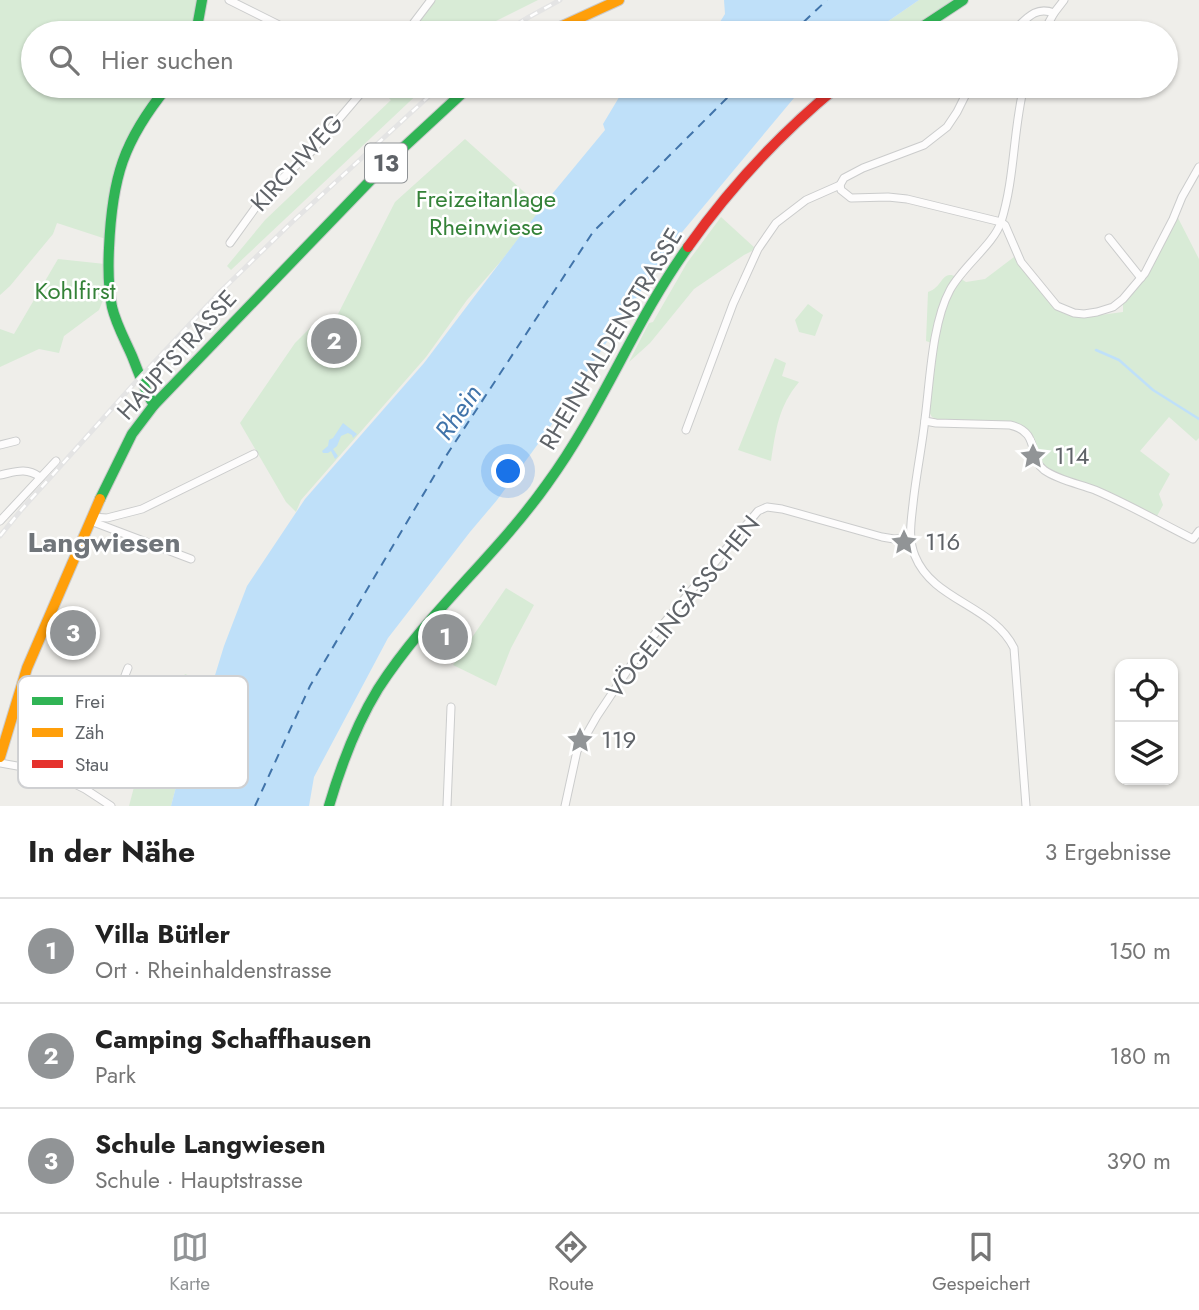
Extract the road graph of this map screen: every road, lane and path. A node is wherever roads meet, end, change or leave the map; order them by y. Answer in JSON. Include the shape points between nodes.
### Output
{"nodes":[{"id":1,"x":202,"y":0,"type":"edge"},
{"id":2,"x":229,"y":0,"type":"edge"},
{"id":3,"x":431,"y":0,"type":"edge"},
{"id":4,"x":619,"y":0,"type":"edge"},
{"id":5,"x":963,"y":0,"type":"edge"},
{"id":6,"x":1064,"y":0,"type":"edge"},
{"id":7,"x":1054,"y":13,"type":"junction"},
{"id":8,"x":198,"y":21,"type":"edge"},
{"id":9,"x":271,"y":21,"type":"edge"},
{"id":10,"x":416,"y":21,"type":"edge"},
{"id":11,"x":573,"y":21,"type":"edge"},
{"id":12,"x":931,"y":21,"type":"edge"},
{"id":13,"x":1025,"y":21,"type":"edge"},
{"id":14,"x":1050,"y":21,"type":"edge"},
{"id":15,"x":158,"y":98,"type":"edge"},
{"id":16,"x":357,"y":98,"type":"edge"},
{"id":17,"x":457,"y":98,"type":"edge"},
{"id":18,"x":824,"y":98,"type":"edge"},
{"id":19,"x":964,"y":98,"type":"edge"},
{"id":20,"x":1021,"y":98,"type":"edge"},
{"id":21,"x":1199,"y":167,"type":"edge"},
{"id":22,"x":840,"y":185,"type":"junction"},
{"id":23,"x":1001,"y":222,"type":"junction"},
{"id":24,"x":1110,"y":238,"type":"dead end"},
{"id":25,"x":230,"y":243,"type":"dead end"},
{"id":26,"x":1141,"y":278,"type":"junction"},
{"id":27,"x":154,"y":405,"type":"junction"},
{"id":28,"x":925,"y":421,"type":"junction"},
{"id":29,"x":686,"y":430,"type":"dead end"},
{"id":30,"x":16,"y":441,"type":"dead end"},
{"id":31,"x":0,"y":445,"type":"edge"},
{"id":32,"x":254,"y":454,"type":"dead end"},
{"id":33,"x":56,"y":461,"type":"dead end"},
{"id":34,"x":0,"y":475,"type":"edge"},
{"id":35,"x":40,"y":477,"type":"junction"},
{"id":36,"x":92,"y":517,"type":"junction"},
{"id":37,"x":0,"y":521,"type":"edge"},
{"id":38,"x":1199,"y":531,"type":"edge"},
{"id":39,"x":910,"y":538,"type":"junction"},
{"id":40,"x":191,"y":559,"type":"dead end"},
{"id":41,"x":128,"y":668,"type":"dead end"},
{"id":42,"x":24,"y":676,"type":"edge"},
{"id":43,"x":124,"y":676,"type":"edge"},
{"id":44,"x":18,"y":696,"type":"edge"},
{"id":45,"x":451,"y":707,"type":"dead end"},
{"id":46,"x":0,"y":757,"type":"edge"},
{"id":47,"x":0,"y":763,"type":"edge"},
{"id":48,"x":18,"y":766,"type":"edge"},
{"id":49,"x":83,"y":788,"type":"edge"},
{"id":50,"x":111,"y":806,"type":"edge"},
{"id":51,"x":329,"y":806,"type":"edge"},
{"id":52,"x":447,"y":806,"type":"edge"},
{"id":53,"x":565,"y":806,"type":"edge"},
{"id":54,"x":1026,"y":806,"type":"edge"}],
"edges":[{"from":1,"to":8,"type":"main road"},
{"from":2,"to":9,"type":"street"},
{"from":3,"to":10,"type":"street"},
{"from":4,"to":11,"type":"main road"},
{"from":5,"to":12,"type":"main road"},
{"from":6,"to":7,"type":"street"},
{"from":7,"to":13,"type":"street","via":[[1037,10]]},
{"from":7,"to":14,"type":"street"},
{"from":15,"to":27,"type":"main road","via":[[127,148],[114,184],[108,270],[111,303]]},
{"from":16,"to":25,"type":"street","name":"KIRCHWEG","via":[[310,153],[266,193]]},
{"from":17,"to":27,"type":"main road","name":"HAUPTSTRASSE","number":"13","via":[[391,159]]},
{"from":18,"to":51,"type":"main road","name":"RHEINHALDENSTRASSE","via":[[748,172],[689,245],[641,321],[566,458],[387,677],[350,744]]},
{"from":19,"to":22,"type":"street","via":[[947,127],[924,145],[854,172]]},
{"from":20,"to":23,"type":"street"},
{"from":21,"to":26,"type":"street"},
{"from":22,"to":23,"type":"street","via":[[851,198],[907,199]]},
{"from":22,"to":29,"type":"street","via":[[806,200],[776,223],[758,249]]},
{"from":23,"to":26,"type":"street","via":[[1021,262],[1057,306],[1084,314],[1113,307]]},
{"from":23,"to":28,"type":"street","via":[[960,275],[941,309]]},
{"from":24,"to":26,"type":"street"},
{"from":27,"to":36,"type":"main road","name":"HAUPTSTRASSE","number":"13","via":[[132,434]]},
{"from":28,"to":38,"type":"street","via":[[1020,427],[1041,468],[1049,473],[1193,539]]},
{"from":28,"to":39,"type":"street"},
{"from":30,"to":31,"type":"street"},
{"from":32,"to":36,"type":"street","via":[[142,509]]},
{"from":33,"to":35,"type":"street"},
{"from":34,"to":35,"type":"street","via":[[26,470]]},
{"from":35,"to":37,"type":"street"},
{"from":36,"to":40,"type":"street","via":[[96,523]]},
{"from":36,"to":42,"type":"main road","name":"HAUPTSTRASSE","number":"13"},
{"from":39,"to":53,"type":"street","name":"VÖGELINGÄSSCHEN","via":[[882,537],[782,509],[758,511],[654,635],[597,716],[577,751]]},
{"from":39,"to":54,"type":"street","via":[[916,559],[937,587],[992,622],[1014,648]]},
{"from":41,"to":43,"type":"street"},
{"from":44,"to":46,"type":"main road","name":"HAUPTSTRASSE","number":"13"},
{"from":45,"to":52,"type":"street"},
{"from":47,"to":48,"type":"street"},
{"from":49,"to":50,"type":"street"}]}
